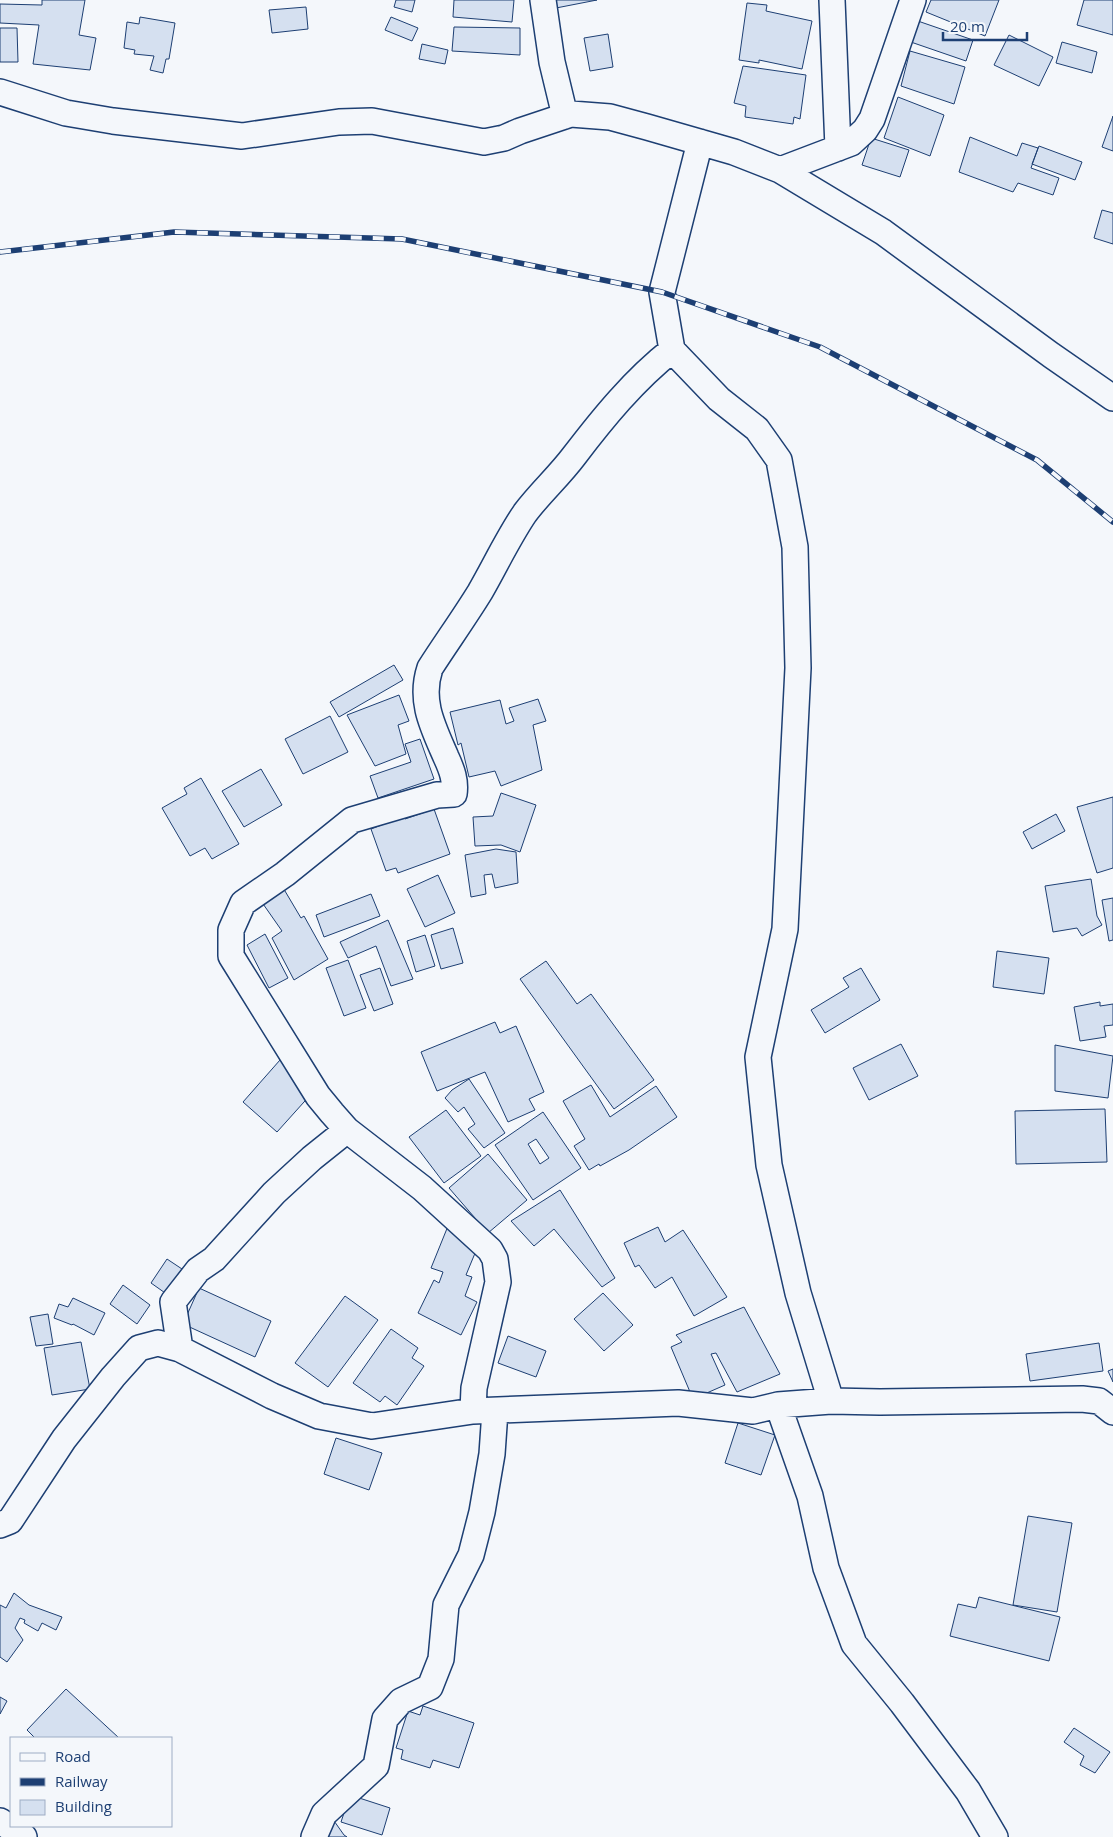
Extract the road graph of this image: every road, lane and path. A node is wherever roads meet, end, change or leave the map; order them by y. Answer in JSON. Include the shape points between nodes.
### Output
{"nodes":[{"id":1,"x":543,"y":0,"type":"edge"},
{"id":2,"x":832,"y":0,"type":"edge"},
{"id":3,"x":913,"y":0,"type":"edge"},
{"id":4,"x":0,"y":92,"type":"edge"},
{"id":5,"x":565,"y":116,"type":"junction"},
{"id":6,"x":700,"y":142,"type":"junction"},
{"id":7,"x":838,"y":148,"type":"junction"},
{"id":8,"x":780,"y":170,"type":"junction"},
{"id":9,"x":672,"y":350,"type":"junction"},
{"id":10,"x":1113,"y":398,"type":"edge"},
{"id":11,"x":347,"y":1130,"type":"junction"},
{"id":12,"x":180,"y":1348,"type":"junction"},
{"id":13,"x":831,"y":1401,"type":"junction"},
{"id":14,"x":778,"y":1405,"type":"junction"},
{"id":15,"x":484,"y":1411,"type":"junction"},
{"id":16,"x":1113,"y":1412,"type":"edge"},
{"id":17,"x":0,"y":1525,"type":"edge"},
{"id":18,"x":0,"y":1821,"type":"edge"},
{"id":19,"x":24,"y":1837,"type":"edge"},
{"id":20,"x":314,"y":1837,"type":"edge"},
{"id":21,"x":996,"y":1837,"type":"edge"}],
"edges":[{"from":1,"to":5,"type":"street","via":[[552,62]]},
{"from":2,"to":7,"type":"street"},
{"from":3,"to":7,"type":"street","via":[[872,119],[850,143]]},
{"from":4,"to":5,"type":"street","via":[[66,114],[242,136],[339,122],[372,121],[484,142]]},
{"from":5,"to":6,"type":"street","via":[[610,117]]},
{"from":6,"to":8,"type":"street"},
{"from":6,"to":9,"type":"street","via":[[662,292]]},
{"from":7,"to":8,"type":"street"},
{"from":8,"to":10,"type":"street","via":[[883,232]]},
{"from":9,"to":11,"type":"street","via":[[652,366],[611,410],[539,495],[430,668],[425,698],[456,784],[454,794],[437,795],[352,820],[244,904],[231,930],[231,956],[318,1096]]},
{"from":9,"to":13,"type":"street","via":[[719,399],[757,429],[780,460],[795,547],[798,668],[784,929],[758,1057],[769,1165],[798,1293]]},
{"from":11,"to":12,"type":"street","via":[[274,1193],[214,1259],[198,1270],[173,1302]]},
{"from":11,"to":15,"type":"street","via":[[422,1188],[490,1250],[495,1259],[498,1282],[474,1388]]},
{"from":12,"to":15,"type":"street","via":[[272,1396],[319,1416],[372,1426]]},
{"from":12,"to":17,"type":"street","via":[[158,1343],[139,1348],[64,1439],[10,1522]]},
{"from":13,"to":14,"type":"street"},
{"from":13,"to":16,"type":"street","via":[[1082,1399],[1100,1401]]},
{"from":14,"to":15,"type":"street","via":[[753,1411],[678,1403]]},
{"from":14,"to":21,"type":"street","via":[[810,1496],[826,1568],[854,1644],[962,1784]]},
{"from":15,"to":20,"type":"street","via":[[492,1454],[482,1512],[471,1555],[446,1604],[441,1659],[430,1687],[401,1701],[385,1719],[376,1766],[324,1814]]},
{"from":18,"to":19,"type":"street"}]}
